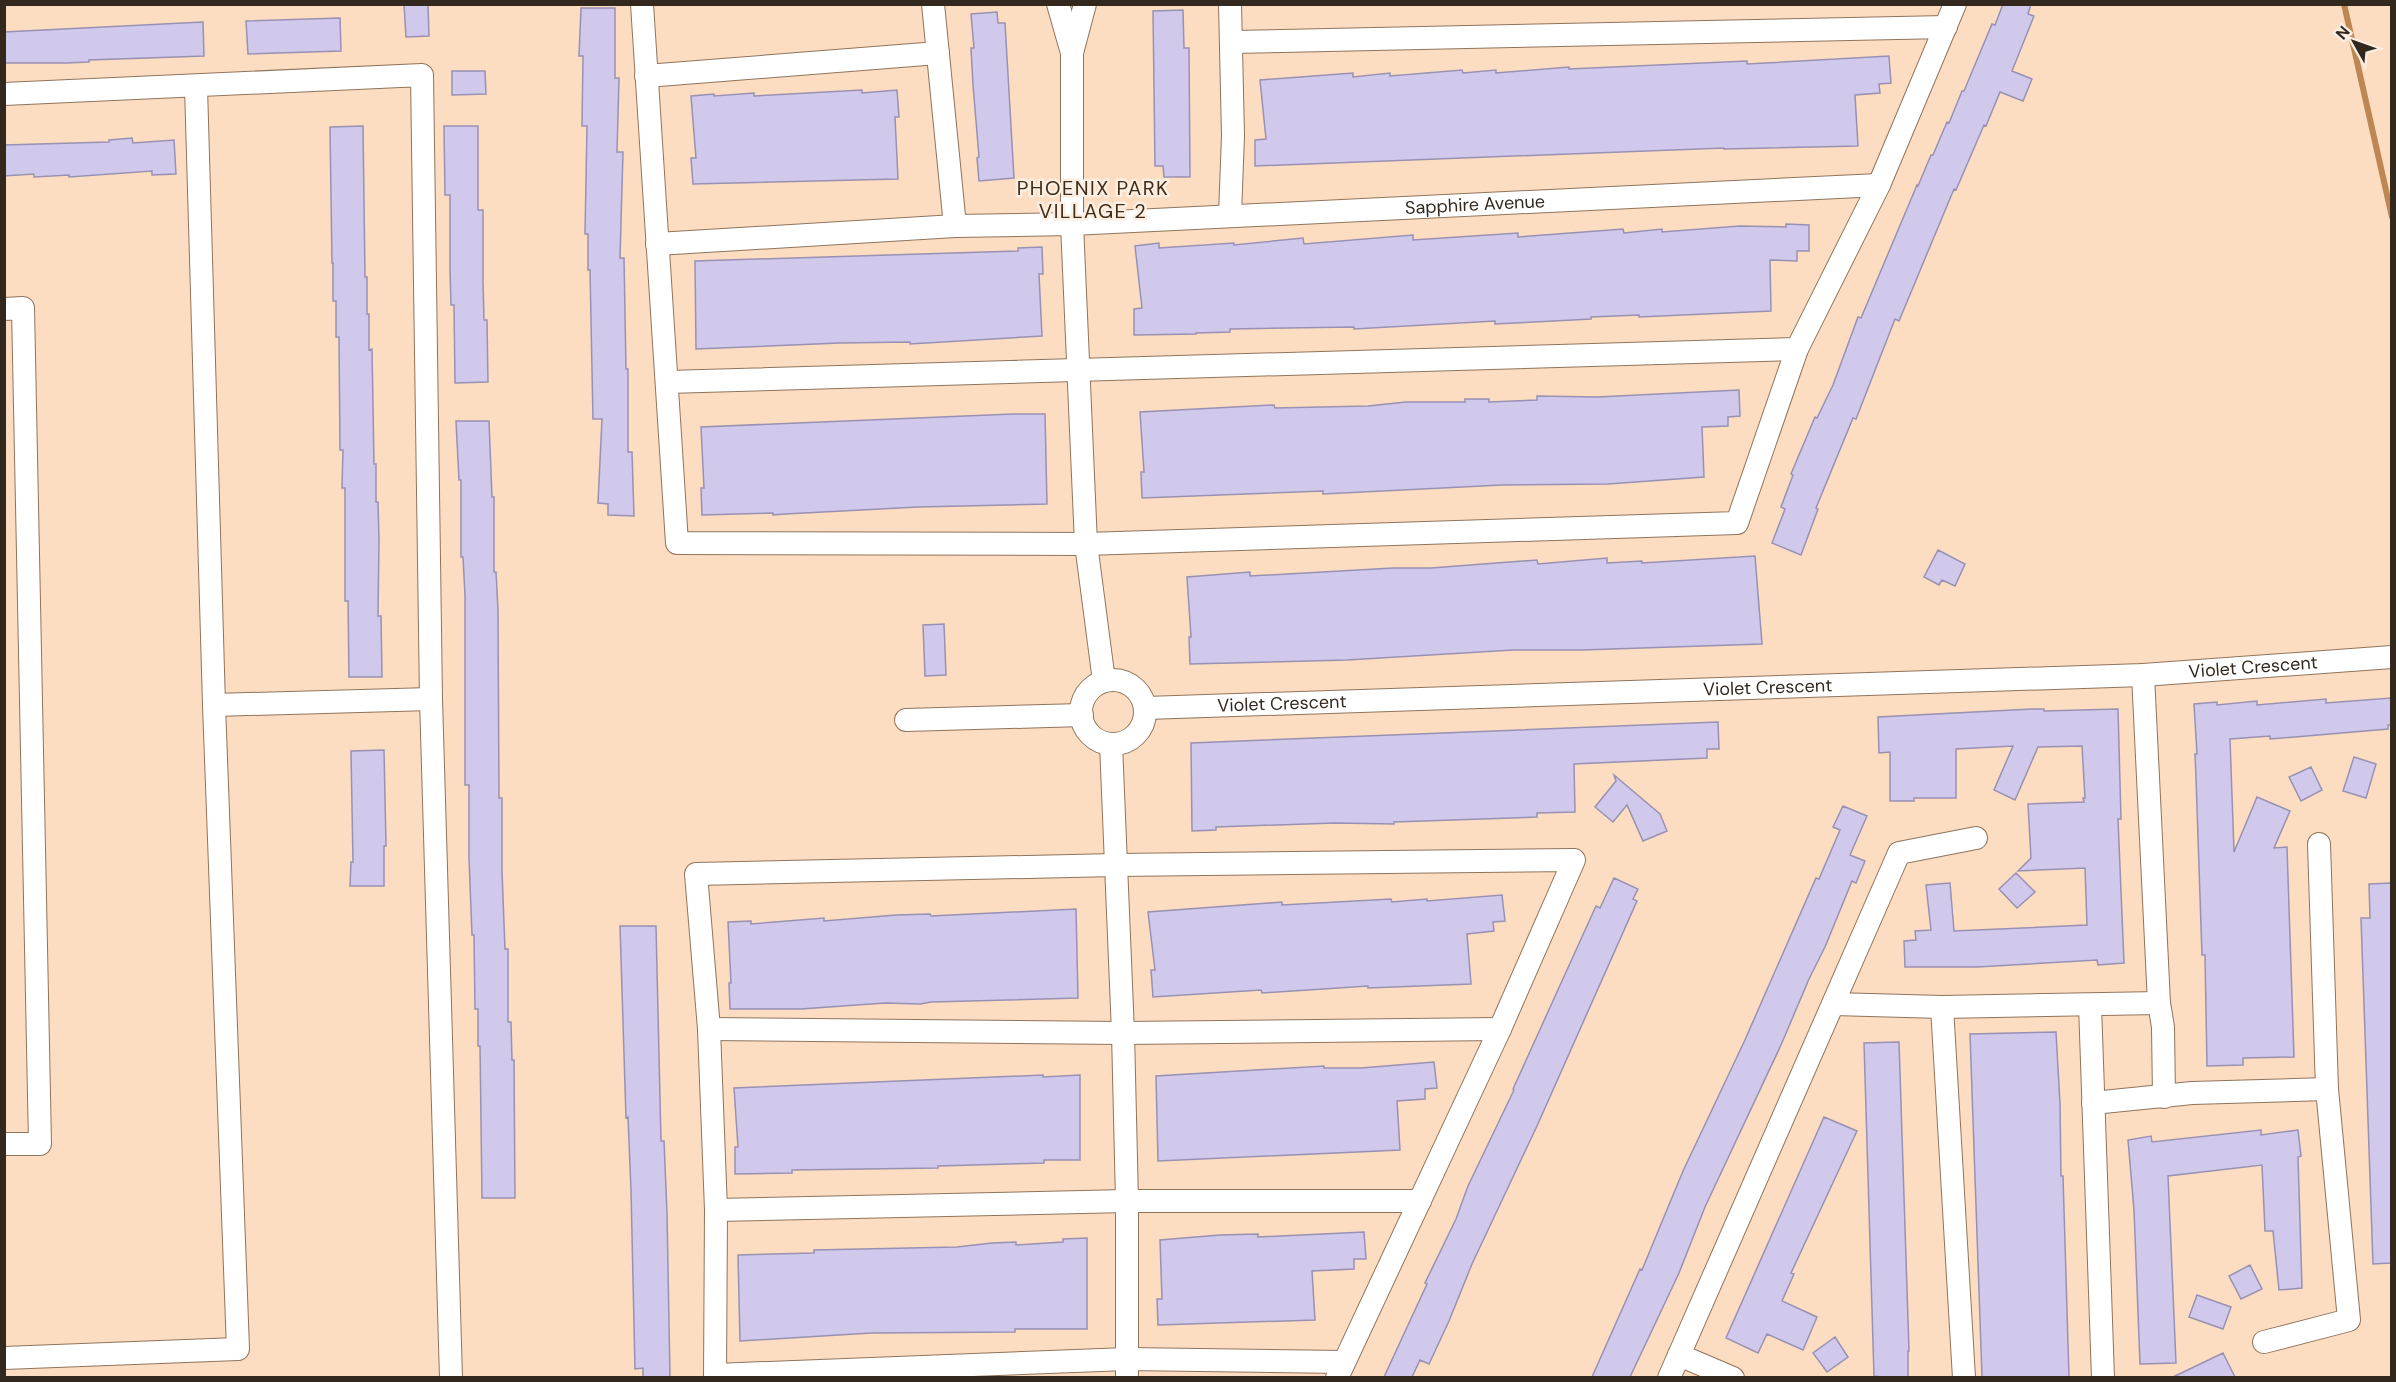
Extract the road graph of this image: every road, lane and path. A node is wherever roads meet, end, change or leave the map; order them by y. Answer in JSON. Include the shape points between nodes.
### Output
{"nodes":[{"id":1,"x":642,"y":4,"type":"edge"},
{"id":2,"x":933,"y":4,"type":"edge"},
{"id":3,"x":1058,"y":4,"type":"edge"},
{"id":4,"x":1085,"y":4,"type":"edge"},
{"id":5,"x":1230,"y":4,"type":"edge"},
{"id":6,"x":1955,"y":4,"type":"edge"},
{"id":7,"x":1946,"y":27,"type":"junction"},
{"id":8,"x":1231,"y":42,"type":"junction"},
{"id":9,"x":938,"y":53,"type":"junction"},
{"id":10,"x":1072,"y":53,"type":"junction"},
{"id":11,"x":646,"y":76,"type":"junction"},
{"id":12,"x":196,"y":87,"type":"junction"},
{"id":13,"x":4,"y":94,"type":"edge"},
{"id":14,"x":1879,"y":185,"type":"junction"},
{"id":15,"x":1230,"y":215,"type":"junction"},
{"id":16,"x":1072,"y":224,"type":"junction"},
{"id":17,"x":955,"y":226,"type":"junction"},
{"id":18,"x":657,"y":244,"type":"junction"},
{"id":19,"x":4,"y":309,"type":"edge"},
{"id":20,"x":1797,"y":349,"type":"junction"},
{"id":21,"x":1078,"y":370,"type":"junction"},
{"id":22,"x":667,"y":382,"type":"junction"},
{"id":23,"x":1086,"y":544,"type":"junction"},
{"id":24,"x":2391,"y":657,"type":"edge"},
{"id":25,"x":2142,"y":675,"type":"junction"},
{"id":26,"x":1104,"y":681,"type":"junction"},
{"id":27,"x":431,"y":699,"type":"junction"},
{"id":28,"x":214,"y":705,"type":"junction"},
{"id":29,"x":1146,"y":708,"type":"junction"},
{"id":30,"x":1082,"y":715,"type":"junction"},
{"id":31,"x":906,"y":720,"type":"dead end"},
{"id":32,"x":1111,"y":744,"type":"junction"},
{"id":33,"x":1976,"y":837,"type":"dead end"},
{"id":34,"x":2319,"y":844,"type":"dead end"},
{"id":35,"x":1116,"y":865,"type":"junction"},
{"id":36,"x":2159,"y":1003,"type":"junction"},
{"id":37,"x":1833,"y":1004,"type":"junction"},
{"id":38,"x":2090,"y":1005,"type":"junction"},
{"id":39,"x":1942,"y":1006,"type":"junction"},
{"id":40,"x":709,"y":1029,"type":"junction"},
{"id":41,"x":1500,"y":1029,"type":"junction"},
{"id":42,"x":1123,"y":1033,"type":"junction"},
{"id":43,"x":2327,"y":1089,"type":"junction"},
{"id":44,"x":2164,"y":1097,"type":"junction"},
{"id":45,"x":2093,"y":1103,"type":"junction"},
{"id":46,"x":4,"y":1144,"type":"edge"},
{"id":47,"x":1127,"y":1201,"type":"junction"},
{"id":48,"x":1420,"y":1201,"type":"junction"},
{"id":49,"x":716,"y":1210,"type":"junction"},
{"id":50,"x":2264,"y":1342,"type":"dead end"},
{"id":51,"x":1679,"y":1355,"type":"junction"},
{"id":52,"x":4,"y":1358,"type":"edge"},
{"id":53,"x":1127,"y":1368,"type":"edge"},
{"id":54,"x":1339,"y":1370,"type":"edge"},
{"id":55,"x":715,"y":1376,"type":"edge"},
{"id":56,"x":451,"y":1377,"type":"edge"},
{"id":57,"x":1669,"y":1377,"type":"edge"},
{"id":58,"x":1733,"y":1377,"type":"edge"},
{"id":59,"x":1964,"y":1377,"type":"edge"},
{"id":60,"x":2103,"y":1377,"type":"edge"}],
"edges":[{"from":1,"to":11,"type":"street"},
{"from":2,"to":9,"type":"street"},
{"from":3,"to":10,"type":"street"},
{"from":4,"to":10,"type":"street"},
{"from":5,"to":8,"type":"street"},
{"from":6,"to":7,"type":"street"},
{"from":7,"to":8,"type":"street"},
{"from":7,"to":14,"type":"street"},
{"from":8,"to":15,"type":"street"},
{"from":9,"to":11,"type":"street"},
{"from":9,"to":17,"type":"street"},
{"from":10,"to":16,"type":"street"},
{"from":11,"to":18,"type":"street"},
{"from":12,"to":13,"type":"street"},
{"from":12,"to":27,"type":"street","via":[[422,75]]},
{"from":12,"to":28,"type":"street"},
{"from":14,"to":15,"type":"street","name":"Sapphire Avenue"},
{"from":14,"to":20,"type":"street"},
{"from":15,"to":16,"type":"street","name":"Sapphire Avenue"},
{"from":16,"to":17,"type":"street","name":"Sapphire Avenue"},
{"from":16,"to":21,"type":"street"},
{"from":17,"to":18,"type":"street","name":"Sapphire Avenue"},
{"from":18,"to":22,"type":"street"},
{"from":19,"to":46,"type":"street","via":[[23,308],[40,1144]]},
{"from":20,"to":21,"type":"street"},
{"from":20,"to":23,"type":"street","via":[[1737,523]]},
{"from":21,"to":22,"type":"street"},
{"from":21,"to":23,"type":"street"},
{"from":22,"to":23,"type":"street","via":[[677,543]]},
{"from":23,"to":26,"type":"street"},
{"from":24,"to":25,"type":"street","name":"Violet Crescent"},
{"from":25,"to":29,"type":"street","name":"Violet Crescent"},
{"from":25,"to":36,"type":"street"},
{"from":26,"to":29,"type":"street","via":[[1126,682],[1136,689]]},
{"from":26,"to":30,"type":"street","via":[[1087,694]]},
{"from":27,"to":28,"type":"street"},
{"from":27,"to":56,"type":"street"},
{"from":28,"to":52,"type":"street","via":[[238,1349]]},
{"from":29,"to":32,"type":"street","via":[[1132,737]]},
{"from":30,"to":31,"type":"street"},
{"from":30,"to":32,"type":"street","via":[[1091,735]]},
{"from":32,"to":35,"type":"street"},
{"from":33,"to":37,"type":"street","via":[[1899,853]]},
{"from":34,"to":43,"type":"street"},
{"from":35,"to":40,"type":"street","via":[[696,874]]},
{"from":35,"to":41,"type":"street","via":[[1575,860]]},
{"from":35,"to":42,"type":"street"},
{"from":36,"to":38,"type":"street"},
{"from":36,"to":44,"type":"street"},
{"from":37,"to":39,"type":"street"},
{"from":37,"to":51,"type":"street"},
{"from":38,"to":39,"type":"street"},
{"from":38,"to":45,"type":"street"},
{"from":39,"to":59,"type":"street"},
{"from":40,"to":42,"type":"street"},
{"from":40,"to":49,"type":"street"},
{"from":41,"to":42,"type":"street"},
{"from":41,"to":48,"type":"street"},
{"from":42,"to":47,"type":"street"},
{"from":43,"to":44,"type":"street"},
{"from":43,"to":50,"type":"street","via":[[2349,1320]]},
{"from":44,"to":45,"type":"street"},
{"from":45,"to":60,"type":"street"},
{"from":47,"to":48,"type":"street"},
{"from":47,"to":49,"type":"street"},
{"from":47,"to":53,"type":"street"},
{"from":48,"to":54,"type":"street"},
{"from":49,"to":55,"type":"street"},
{"from":51,"to":57,"type":"street"},
{"from":51,"to":58,"type":"street"},
{"from":53,"to":54,"type":"street"},
{"from":53,"to":55,"type":"street"}]}
